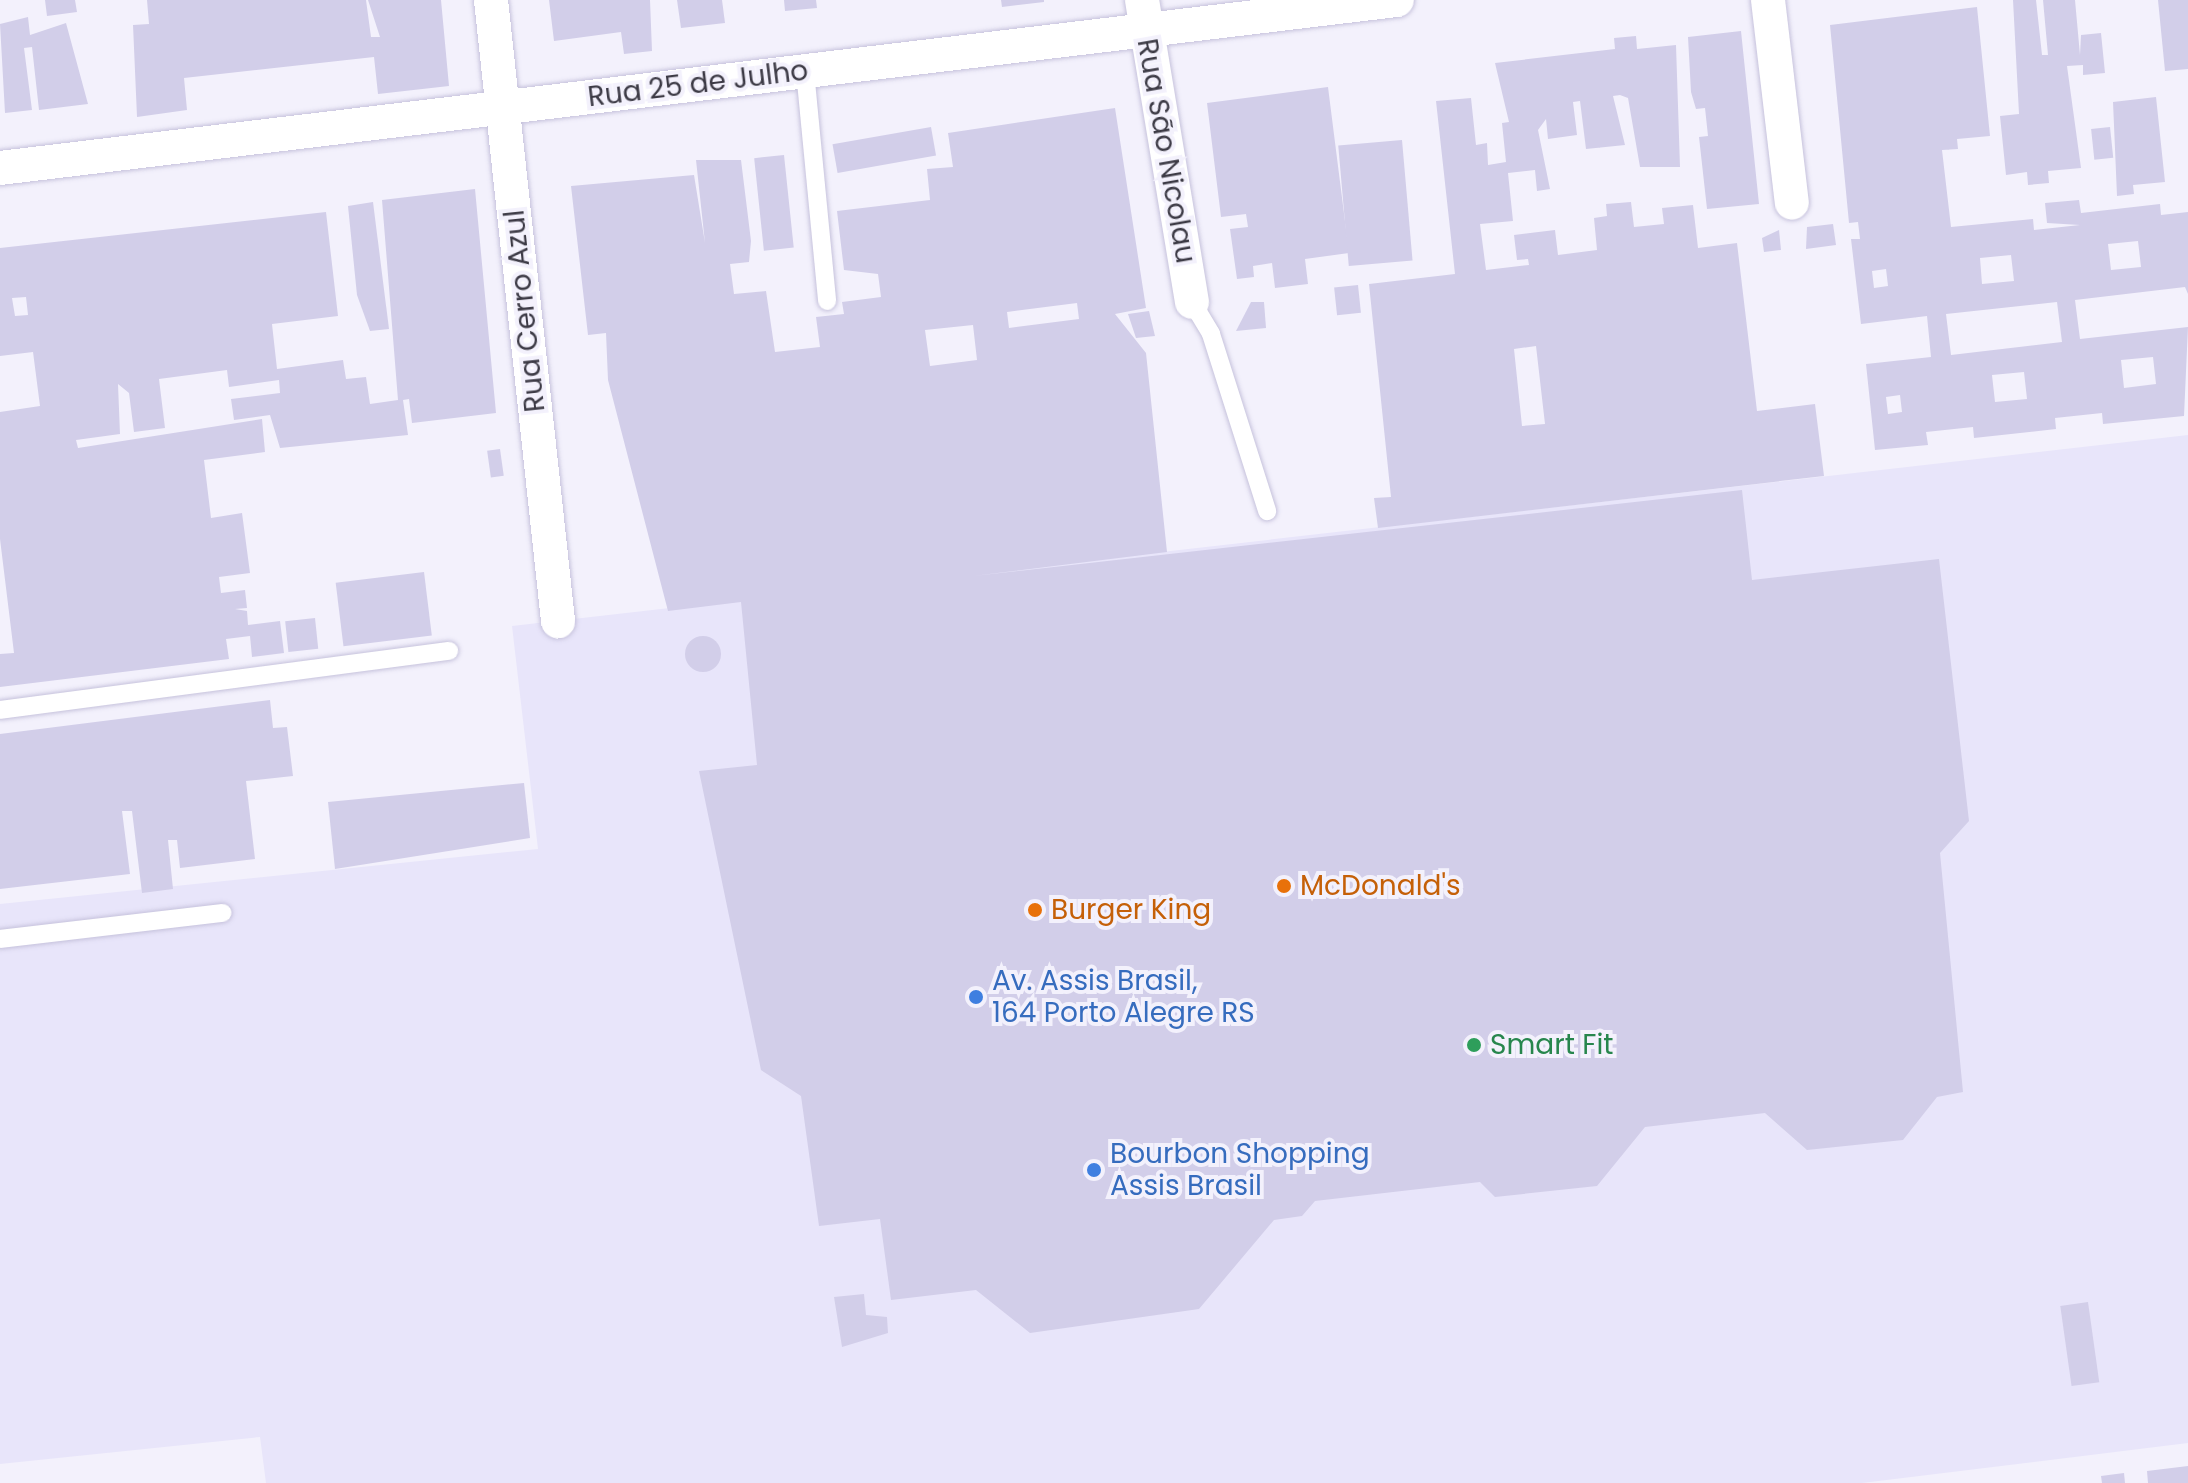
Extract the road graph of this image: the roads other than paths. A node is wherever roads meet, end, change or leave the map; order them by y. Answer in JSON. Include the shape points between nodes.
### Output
{"nodes":[{"id":1,"x":491,"y":0,"type":"edge"},
{"id":2,"x":1397,"y":0,"type":"edge"},
{"id":3,"x":1768,"y":0,"type":"edge"},
{"id":4,"x":1144,"y":15,"type":"edge"},
{"id":5,"x":805,"y":71,"type":"junction"},
{"id":6,"x":504,"y":107,"type":"junction"},
{"id":7,"x":0,"y":168,"type":"edge"},
{"id":8,"x":1792,"y":203,"type":"dead end"},
{"id":9,"x":827,"y":301,"type":"dead end"},
{"id":10,"x":1192,"y":302,"type":"joint"},
{"id":11,"x":1267,"y":511,"type":"dead end"},
{"id":12,"x":558,"y":621,"type":"dead end"},
{"id":13,"x":449,"y":651,"type":"dead end"},
{"id":14,"x":0,"y":710,"type":"edge"},
{"id":15,"x":222,"y":913,"type":"dead end"},
{"id":16,"x":0,"y":939,"type":"edge"}],
"edges":[{"from":1,"to":6,"type":"street","name":"Rua Cerro Azul"},
{"from":2,"to":4,"type":"street","name":"Rua 25 de Julho"},
{"from":3,"to":8,"type":"street"},
{"from":4,"to":5,"type":"street","name":"Rua 25 de Julho"},
{"from":4,"to":10,"type":"street","name":"Rua São Nicolau"},
{"from":5,"to":6,"type":"street","name":"Rua 25 de Julho"},
{"from":5,"to":9,"type":"lane"},
{"from":6,"to":7,"type":"street","name":"Rua 25 de Julho"},
{"from":6,"to":12,"type":"street","name":"Rua Cerro Azul"},
{"from":10,"to":11,"type":"lane","via":[[1211,334]]},
{"from":13,"to":14,"type":"lane"},
{"from":15,"to":16,"type":"lane"}]}
